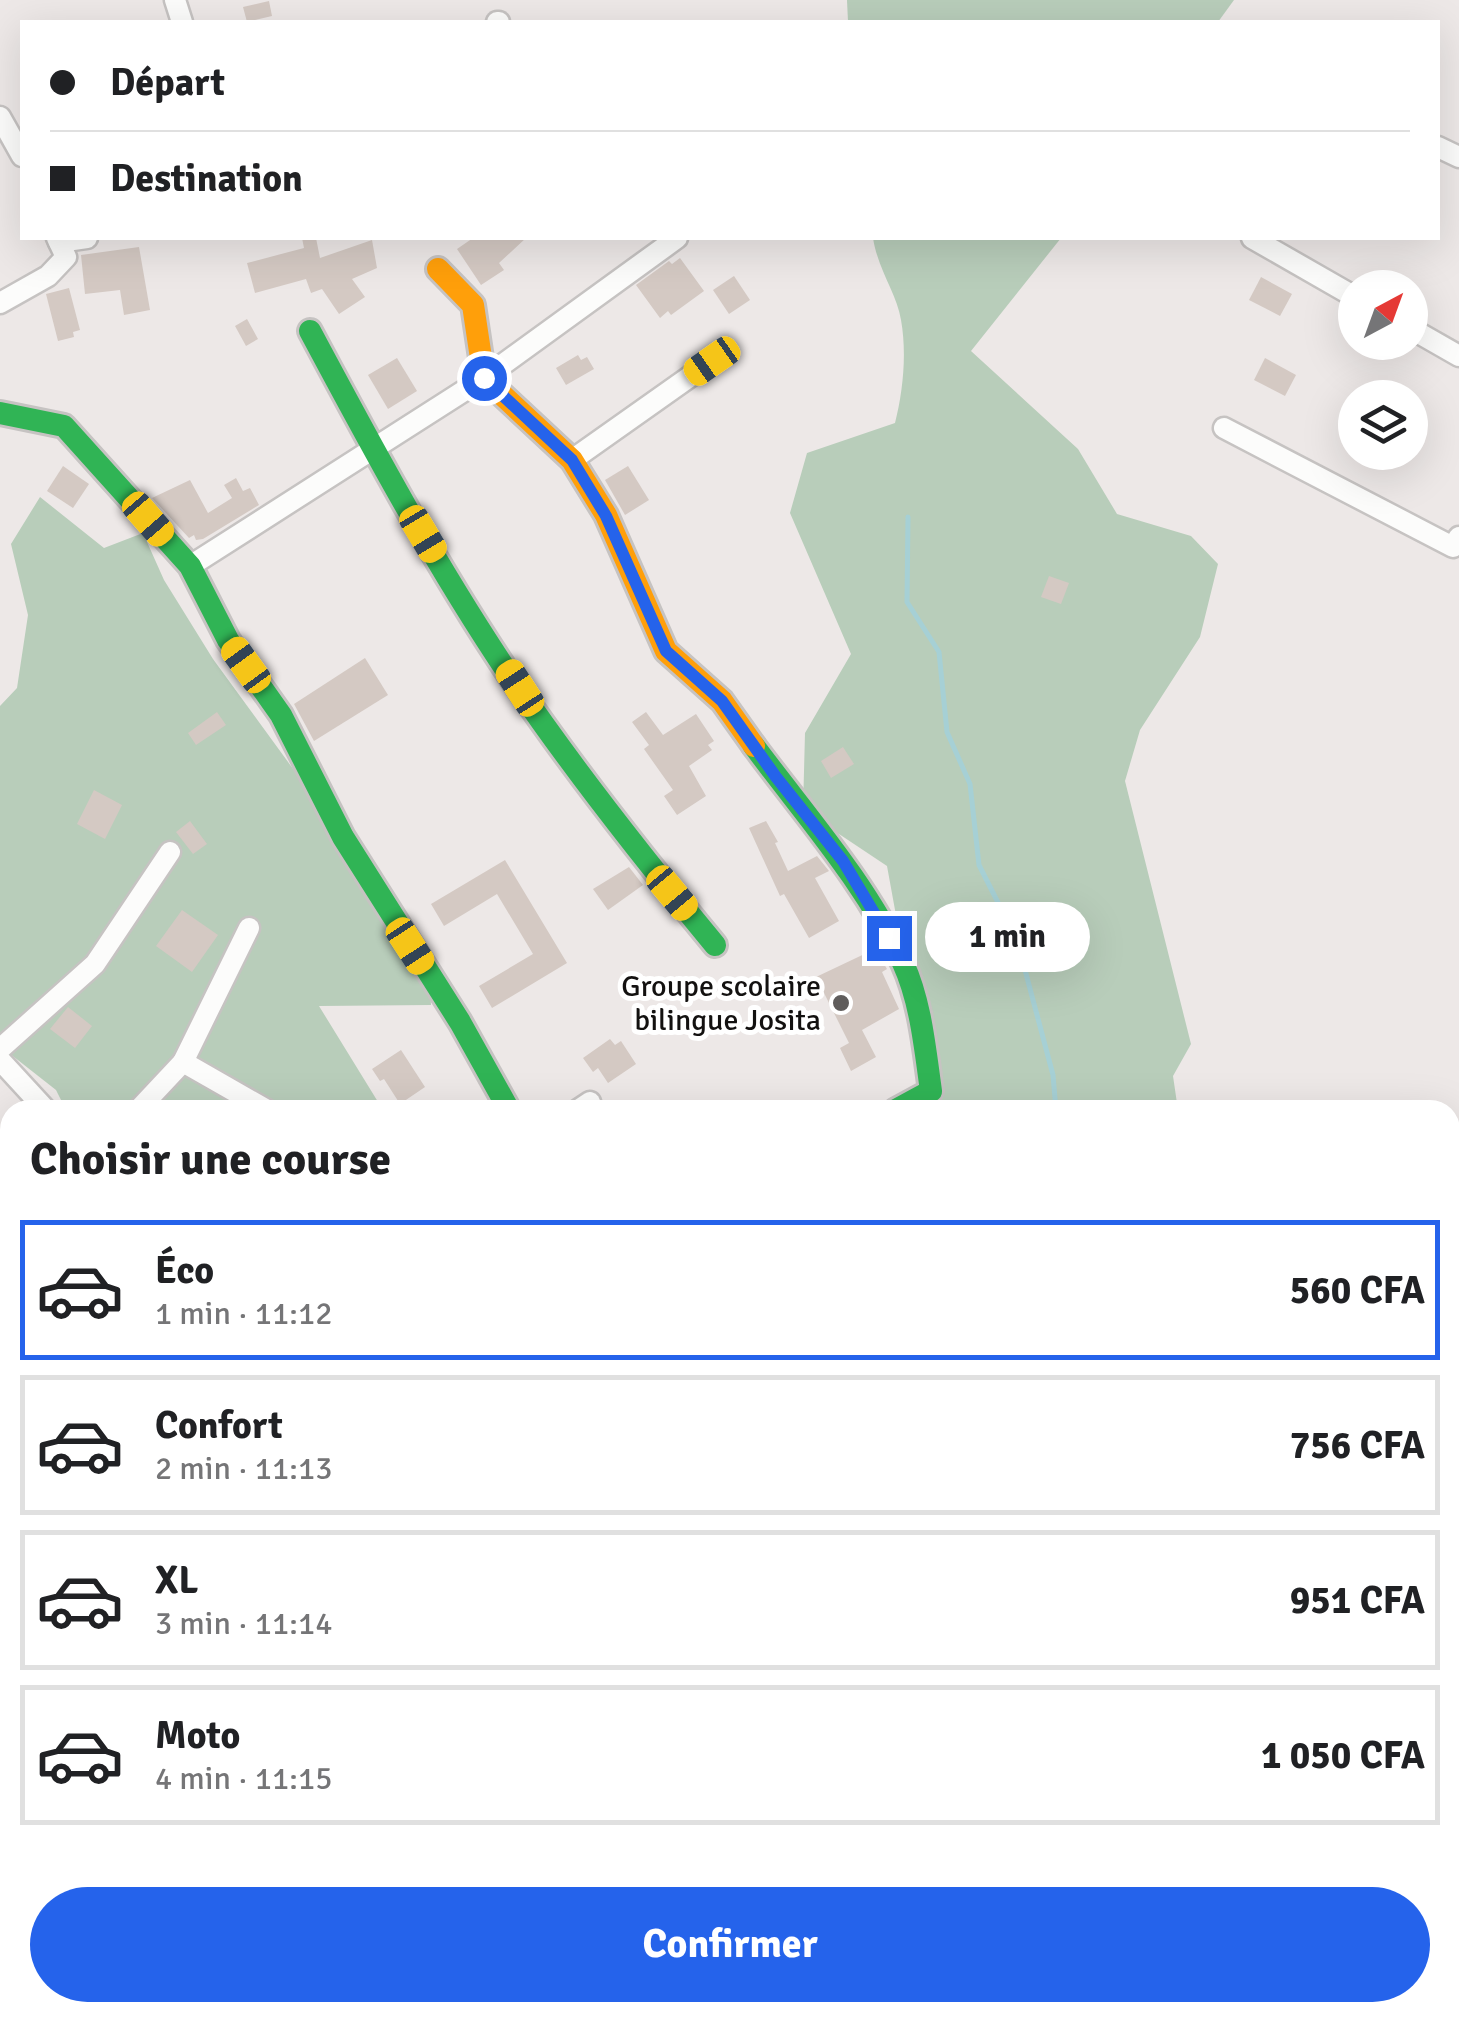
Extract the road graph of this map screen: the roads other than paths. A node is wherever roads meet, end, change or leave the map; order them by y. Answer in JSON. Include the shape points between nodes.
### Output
{"nodes":[{"id":1,"x":9,"y":119,"type":"edge"},
{"id":2,"x":20,"y":150,"type":"edge"},
{"id":3,"x":58,"y":240,"type":"edge"},
{"id":4,"x":674,"y":240,"type":"edge"},
{"id":5,"x":1256,"y":240,"type":"edge"},
{"id":6,"x":438,"y":269,"type":"dead end"},
{"id":7,"x":1338,"y":286,"type":"edge"},
{"id":8,"x":0,"y":303,"type":"edge"},
{"id":9,"x":310,"y":331,"type":"dead end"},
{"id":10,"x":1428,"y":338,"type":"edge"},
{"id":11,"x":1459,"y":356,"type":"edge"},
{"id":12,"x":712,"y":361,"type":"dead end"},
{"id":13,"x":484,"y":378,"type":"junction"},
{"id":14,"x":0,"y":414,"type":"edge"},
{"id":15,"x":1224,"y":428,"type":"dead end"},
{"id":16,"x":372,"y":449,"type":"junction"},
{"id":17,"x":572,"y":460,"type":"junction"},
{"id":18,"x":1459,"y":537,"type":"edge"},
{"id":19,"x":190,"y":566,"type":"junction"},
{"id":20,"x":170,"y":852,"type":"dead end"},
{"id":21,"x":249,"y":928,"type":"dead end"},
{"id":22,"x":715,"y":945,"type":"dead end"},
{"id":23,"x":0,"y":1049,"type":"edge"},
{"id":24,"x":0,"y":1060,"type":"edge"},
{"id":25,"x":184,"y":1062,"type":"junction"},
{"id":26,"x":37,"y":1100,"type":"edge"},
{"id":27,"x":148,"y":1100,"type":"edge"},
{"id":28,"x":250,"y":1100,"type":"edge"},
{"id":29,"x":503,"y":1100,"type":"edge"},
{"id":30,"x":915,"y":1100,"type":"edge"}],
"edges":[{"from":1,"to":2,"type":"street"},
{"from":3,"to":8,"type":"street","via":[[66,258]]},
{"from":4,"to":13,"type":"street"},
{"from":5,"to":7,"type":"street"},
{"from":6,"to":13,"type":"street","via":[[473,306]]},
{"from":9,"to":16,"type":"street"},
{"from":10,"to":11,"type":"street"},
{"from":12,"to":17,"type":"street"},
{"from":13,"to":16,"type":"street"},
{"from":13,"to":17,"type":"street"},
{"from":14,"to":19,"type":"street","via":[[64,426]]},
{"from":15,"to":18,"type":"street","via":[[1452,548]]},
{"from":16,"to":19,"type":"street"},
{"from":16,"to":22,"type":"street","via":[[540,720]]},
{"from":17,"to":30,"type":"street","via":[[606,516],[666,651],[722,701],[843,861],[904,964],[924,1030],[931,1092]]},
{"from":19,"to":29,"type":"street","via":[[228,640],[282,715],[343,837]]},
{"from":20,"to":23,"type":"street","via":[[95,964]]},
{"from":21,"to":25,"type":"street"},
{"from":24,"to":26,"type":"street"},
{"from":25,"to":27,"type":"street"},
{"from":25,"to":28,"type":"street"}]}
